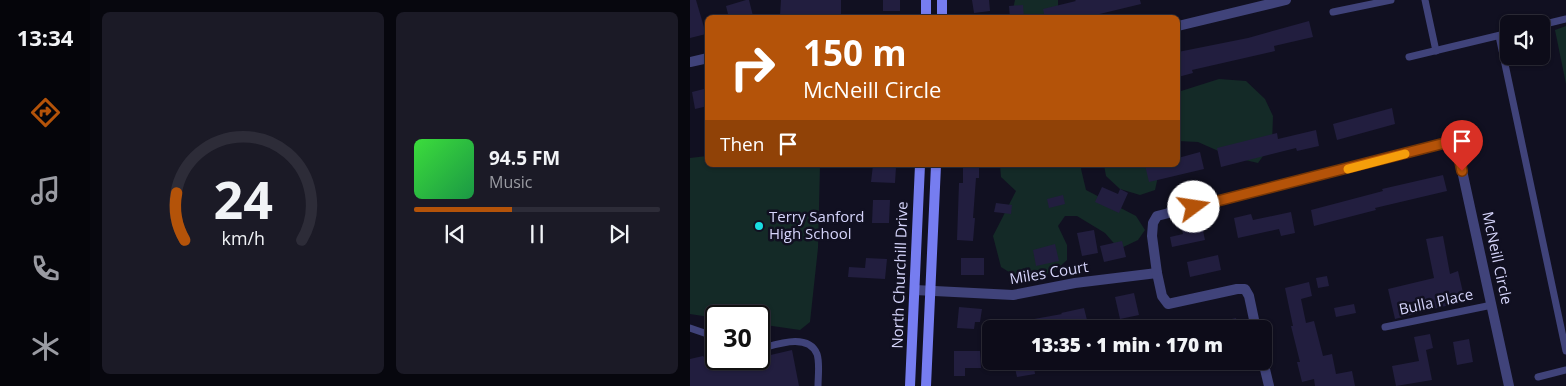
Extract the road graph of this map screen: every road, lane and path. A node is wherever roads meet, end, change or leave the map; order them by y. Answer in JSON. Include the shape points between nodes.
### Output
{"nodes":[{"id":1,"x":926,"y":0,"type":"edge"},
{"id":2,"x":942,"y":0,"type":"edge"},
{"id":3,"x":1286,"y":0,"type":"edge"},
{"id":4,"x":1391,"y":0,"type":"edge"},
{"id":5,"x":1425,"y":0,"type":"edge"},
{"id":6,"x":1333,"y":12,"type":"dead end"},
{"id":7,"x":926,"y":15,"type":"edge"},
{"id":8,"x":942,"y":15,"type":"edge"},
{"id":9,"x":1566,"y":19,"type":"edge"},
{"id":10,"x":1550,"y":23,"type":"edge"},
{"id":11,"x":1180,"y":26,"type":"edge"},
{"id":12,"x":1499,"y":36,"type":"joint"},
{"id":13,"x":1436,"y":51,"type":"junction"},
{"id":14,"x":1408,"y":57,"type":"dead end"},
{"id":15,"x":705,"y":59,"type":"edge"},
{"id":16,"x":690,"y":62,"type":"edge"},
{"id":17,"x":920,"y":167,"type":"edge"},
{"id":18,"x":936,"y":167,"type":"edge"},
{"id":19,"x":1157,"y":272,"type":"junction"},
{"id":20,"x":915,"y":290,"type":"junction"},
{"id":21,"x":930,"y":291,"type":"junction"},
{"id":22,"x":1492,"y":305,"type":"junction"},
{"id":23,"x":1254,"y":320,"type":"edge"},
{"id":24,"x":1385,"y":327,"type":"dead end"},
{"id":25,"x":690,"y":328,"type":"edge"},
{"id":26,"x":705,"y":333,"type":"edge"},
{"id":27,"x":770,"y":347,"type":"edge"},
{"id":28,"x":1566,"y":351,"type":"edge"},
{"id":29,"x":1265,"y":370,"type":"edge"},
{"id":30,"x":1566,"y":370,"type":"edge"},
{"id":31,"x":1538,"y":376,"type":"dead end"},
{"id":32,"x":818,"y":386,"type":"edge"},
{"id":33,"x":910,"y":386,"type":"edge"},
{"id":34,"x":926,"y":386,"type":"edge"},
{"id":35,"x":1269,"y":386,"type":"edge"},
{"id":36,"x":1509,"y":386,"type":"edge"}],
"edges":[{"from":1,"to":7,"type":"street"},
{"from":2,"to":8,"type":"street"},
{"from":3,"to":11,"type":"street"},
{"from":4,"to":6,"type":"lane"},
{"from":5,"to":13,"type":"lane"},
{"from":9,"to":10,"type":"lane"},
{"from":12,"to":13,"type":"lane"},
{"from":12,"to":28,"type":"lane"},
{"from":13,"to":14,"type":"lane"},
{"from":15,"to":16,"type":"street"},
{"from":17,"to":20,"type":"street","name":"North Churchill Drive"},
{"from":18,"to":21,"type":"street","name":"North Churchill Drive"},
{"from":19,"to":21,"type":"street","name":"Miles Court","via":[[1013,295]]},
{"from":19,"to":22,"type":"street","name":"McNeill Circle","via":[[1152,236],[1152,223],[1157,216],[1445,143],[1454,144],[1458,152]]},
{"from":19,"to":23,"type":"street","name":"McNeill Circle","via":[[1162,296],[1168,304],[1245,289]]},
{"from":20,"to":21,"type":"street","name":"Miles Court"},
{"from":20,"to":33,"type":"street","name":"North Churchill Drive"},
{"from":21,"to":34,"type":"street","name":"North Churchill Drive"},
{"from":22,"to":24,"type":"lane","name":"Bulla Place"},
{"from":22,"to":36,"type":"street","name":"McNeill Circle"},
{"from":25,"to":26,"type":"lane"},
{"from":27,"to":32,"type":"lane","via":[[796,341],[813,348],[818,356]]},
{"from":29,"to":35,"type":"street"},
{"from":30,"to":31,"type":"lane"}]}
